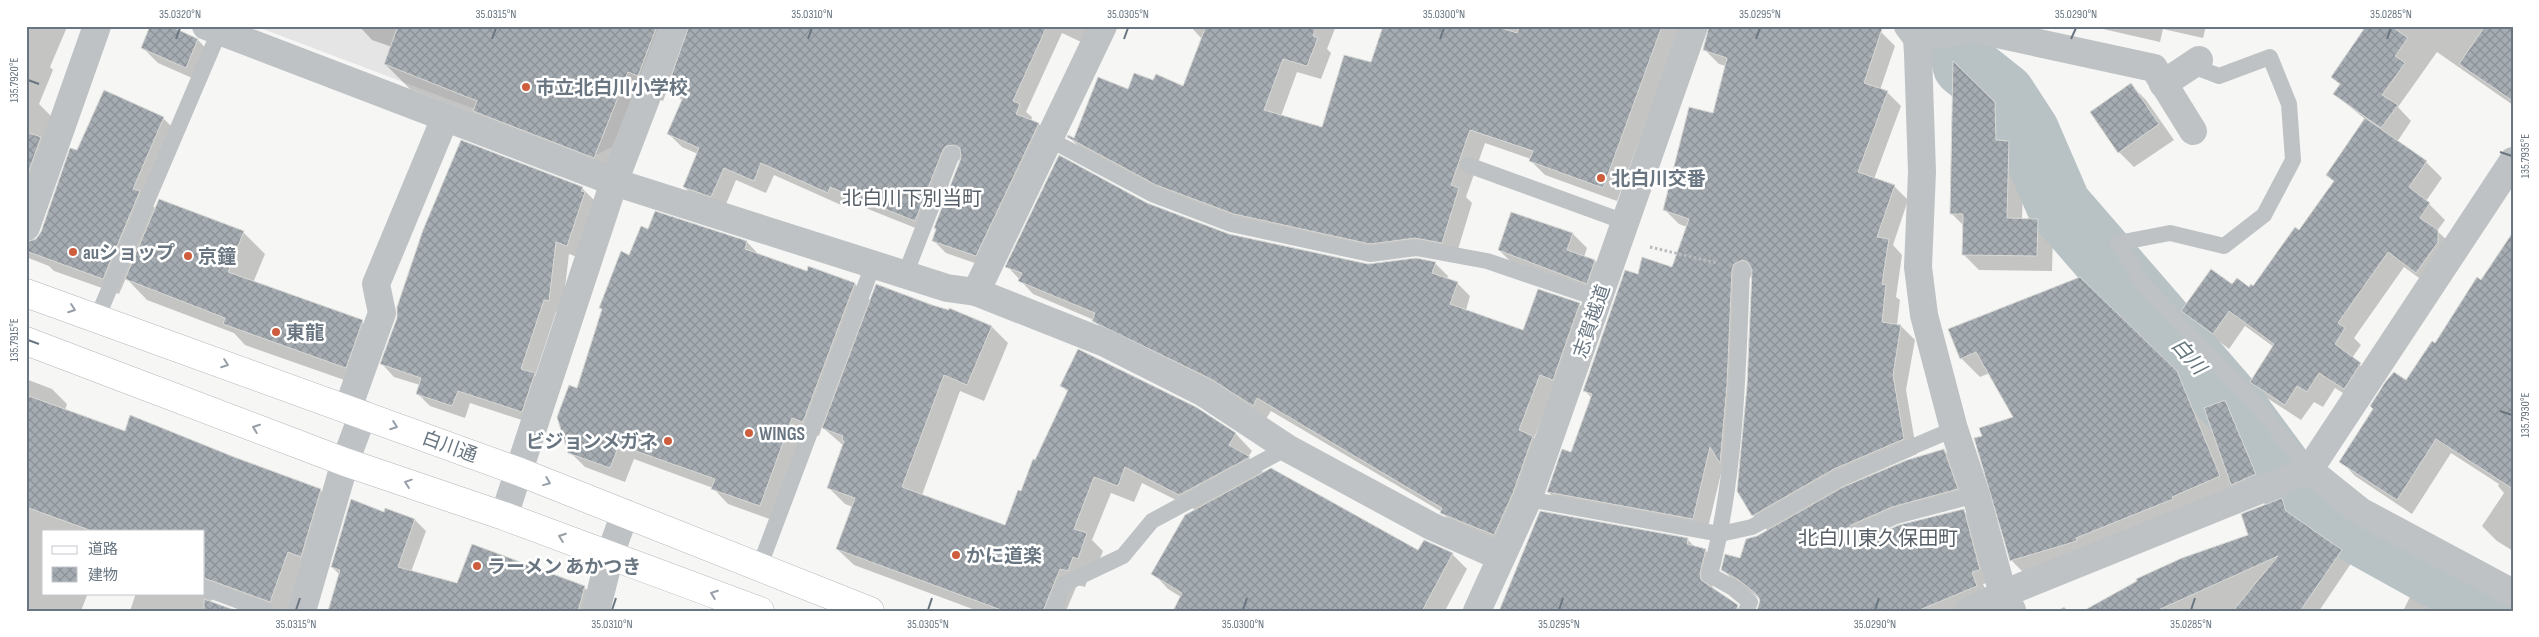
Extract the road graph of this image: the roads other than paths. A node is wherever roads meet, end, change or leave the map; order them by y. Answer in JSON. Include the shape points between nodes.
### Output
{"nodes":[{"id":1,"x":97,"y":26,"type":"edge"},
{"id":2,"x":674,"y":26,"type":"edge"},
{"id":3,"x":1103,"y":26,"type":"edge"},
{"id":4,"x":1694,"y":26,"type":"edge"},
{"id":5,"x":212,"y":29,"type":"edge"},
{"id":6,"x":1919,"y":33,"type":"edge"},
{"id":7,"x":2195,"y":62,"type":"joint"},
{"id":8,"x":2163,"y":84,"type":"junction"},
{"id":9,"x":445,"y":118,"type":"junction"},
{"id":10,"x":2193,"y":131,"type":"dead end"},
{"id":11,"x":1049,"y":139,"type":"junction"},
{"id":12,"x":952,"y":154,"type":"dead end"},
{"id":13,"x":2513,"y":161,"type":"edge"},
{"id":14,"x":1468,"y":165,"type":"dead end"},
{"id":15,"x":614,"y":182,"type":"junction"},
{"id":16,"x":26,"y":227,"type":"edge"},
{"id":17,"x":1622,"y":231,"type":"junction"},
{"id":18,"x":873,"y":265,"type":"junction"},
{"id":19,"x":1742,"y":270,"type":"road end"},
{"id":20,"x":905,"y":275,"type":"junction"},
{"id":21,"x":976,"y":292,"type":"junction"},
{"id":22,"x":26,"y":293,"type":"edge"},
{"id":23,"x":1598,"y":299,"type":"junction"},
{"id":24,"x":97,"y":318,"type":"junction"},
{"id":25,"x":26,"y":340,"type":"edge"},
{"id":26,"x":355,"y":411,"type":"junction"},
{"id":27,"x":1954,"y":429,"type":"junction"},
{"id":28,"x":1287,"y":448,"type":"junction"},
{"id":29,"x":345,"y":462,"type":"junction"},
{"id":30,"x":520,"y":472,"type":"junction"},
{"id":31,"x":2303,"y":473,"type":"junction"},
{"id":32,"x":1976,"y":495,"type":"junction"},
{"id":33,"x":1528,"y":499,"type":"junction"},
{"id":34,"x":625,"y":513,"type":"junction"},
{"id":35,"x":504,"y":516,"type":"junction"},
{"id":36,"x":1720,"y":534,"type":"junction"},
{"id":37,"x":1856,"y":534,"type":"dead end"},
{"id":38,"x":610,"y":555,"type":"junction"},
{"id":39,"x":1501,"y":558,"type":"junction"},
{"id":40,"x":759,"y":568,"type":"junction"},
{"id":41,"x":205,"y":588,"type":"edge"},
{"id":42,"x":2513,"y":593,"type":"edge"},
{"id":43,"x":2008,"y":602,"type":"edge"},
{"id":44,"x":864,"y":610,"type":"edge"},
{"id":45,"x":266,"y":611,"type":"edge"},
{"id":46,"x":302,"y":611,"type":"edge"},
{"id":47,"x":596,"y":611,"type":"edge"},
{"id":48,"x":760,"y":611,"type":"edge"},
{"id":49,"x":1053,"y":611,"type":"edge"},
{"id":50,"x":1477,"y":611,"type":"edge"},
{"id":51,"x":1746,"y":611,"type":"edge"},
{"id":52,"x":1969,"y":611,"type":"edge"}],
"edges":[{"from":1,"to":16,"type":"street"},
{"from":2,"to":15,"type":"street"},
{"from":3,"to":11,"type":"street"},
{"from":4,"to":17,"type":"street","name":"志賀越道"},
{"from":5,"to":9,"type":"street"},
{"from":5,"to":24,"type":"lane"},
{"from":6,"to":8,"type":"street","via":[[1974,29],[2154,68]]},
{"from":6,"to":27,"type":"street","via":[[1922,172],[1918,267],[1924,315]]},
{"from":7,"to":8,"type":"street"},
{"from":7,"to":31,"type":"lane","via":[[2219,76],[2270,57],[2289,104],[2293,160],[2264,216],[2224,246],[2170,234],[2118,243],[2145,287],[2258,405]]},
{"from":8,"to":10,"type":"street"},
{"from":9,"to":15,"type":"street"},
{"from":9,"to":26,"type":"street","via":[[376,284],[382,313]]},
{"from":11,"to":21,"type":"street"},
{"from":11,"to":23,"type":"lane","via":[[1152,194],[1231,224],[1370,254],[1416,248],[1487,261]]},
{"from":12,"to":20,"type":"lane"},
{"from":13,"to":31,"type":"street"},
{"from":14,"to":17,"type":"lane"},
{"from":15,"to":18,"type":"street"},
{"from":15,"to":30,"type":"street"},
{"from":17,"to":23,"type":"street","name":"志賀越道"},
{"from":18,"to":20,"type":"street"},
{"from":18,"to":40,"type":"lane"},
{"from":19,"to":36,"type":"lane","via":[[1738,390]]},
{"from":20,"to":21,"type":"street","via":[[947,288]]},
{"from":21,"to":28,"type":"street","via":[[1105,343],[1204,393]]},
{"from":22,"to":24,"type":"main road","name":"白川通","one_way":true},
{"from":23,"to":33,"type":"street","name":"志賀越道"},
{"from":24,"to":26,"type":"main road","name":"白川通","one_way":true},
{"from":29,"to":25,"type":"main road","one_way":true},
{"from":26,"to":29,"type":"street"},
{"from":26,"to":30,"type":"main road","name":"白川通","one_way":true},
{"from":27,"to":32,"type":"street"},
{"from":27,"to":36,"type":"lane","via":[[1839,478],[1752,526]]},
{"from":28,"to":39,"type":"street","via":[[1431,526]]},
{"from":28,"to":49,"type":"lane","via":[[1152,522],[1123,556],[1064,584]]},
{"from":35,"to":29,"type":"main road","one_way":true},
{"from":29,"to":46,"type":"street"},
{"from":30,"to":34,"type":"main road","name":"白川通","one_way":true},
{"from":30,"to":35,"type":"street"},
{"from":31,"to":42,"type":"street","via":[[2360,511]]},
{"from":31,"to":43,"type":"street"},
{"from":32,"to":37,"type":"lane","via":[[1896,516]]},
{"from":32,"to":43,"type":"street"},
{"from":33,"to":36,"type":"lane"},
{"from":33,"to":39,"type":"street","name":"志賀越道"},
{"from":34,"to":38,"type":"street"},
{"from":34,"to":40,"type":"main road","name":"白川通"},
{"from":38,"to":35,"type":"main road","one_way":true},
{"from":36,"to":51,"type":"lane","via":[[1710,575],[1750,602]]},
{"from":38,"to":47,"type":"street"},
{"from":48,"to":38,"type":"main road","one_way":true},
{"from":39,"to":50,"type":"street","name":"志賀越道"},
{"from":40,"to":44,"type":"main road","name":"白川通"},
{"from":41,"to":45,"type":"lane"},
{"from":43,"to":52,"type":"street"}]}
